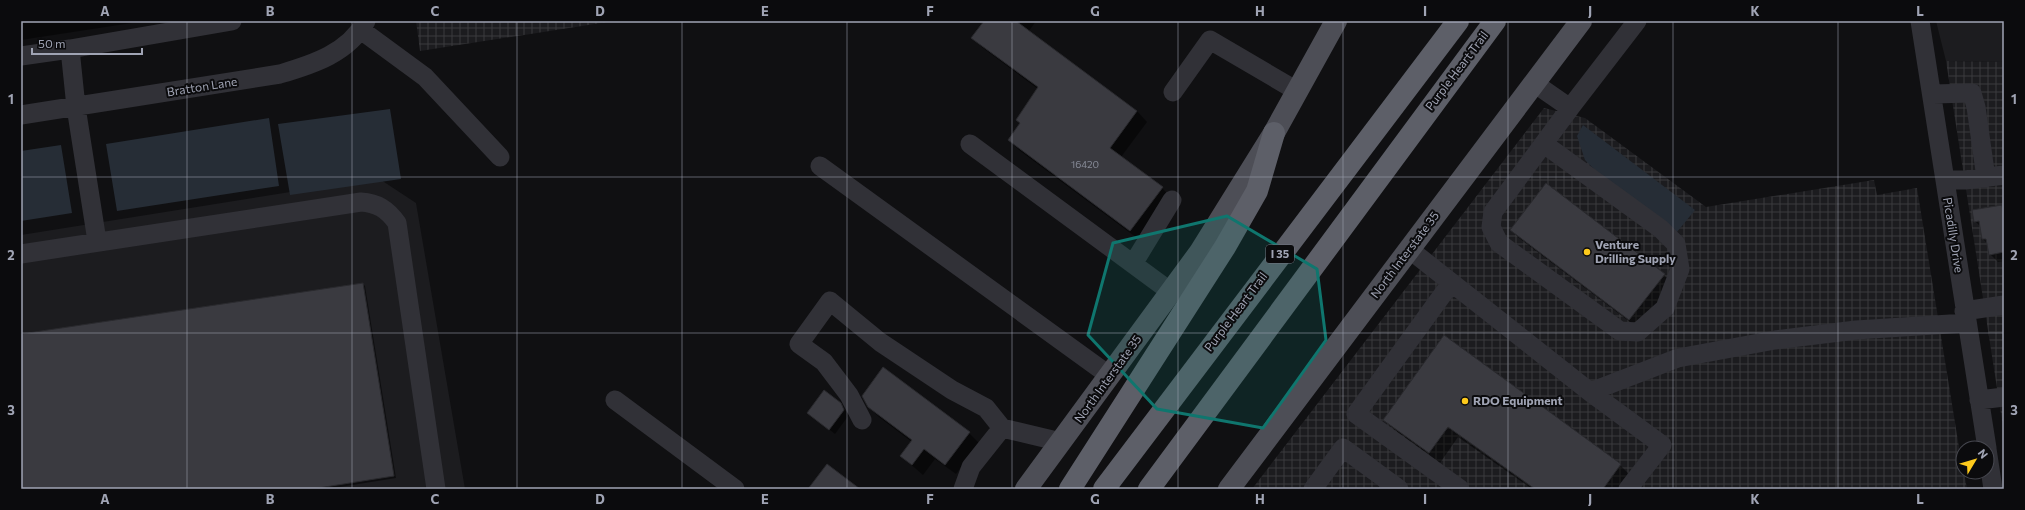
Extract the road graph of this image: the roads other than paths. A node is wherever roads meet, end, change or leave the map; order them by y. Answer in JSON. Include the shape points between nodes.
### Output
{"nodes":[{"id":1,"x":232,"y":21,"type":"edge"},
{"id":2,"x":1336,"y":21,"type":"edge"},
{"id":3,"x":1458,"y":21,"type":"edge"},
{"id":4,"x":1495,"y":21,"type":"edge"},
{"id":5,"x":1581,"y":21,"type":"edge"},
{"id":6,"x":1636,"y":21,"type":"edge"},
{"id":7,"x":1920,"y":21,"type":"edge"},
{"id":8,"x":364,"y":26,"type":"edge"},
{"id":9,"x":70,"y":49,"type":"junction"},
{"id":10,"x":21,"y":56,"type":"edge"},
{"id":11,"x":1534,"y":83,"type":"junction"},
{"id":12,"x":1297,"y":91,"type":"junction"},
{"id":13,"x":1173,"y":92,"type":"dead end"},
{"id":14,"x":1933,"y":94,"type":"junction"},
{"id":15,"x":76,"y":107,"type":"junction"},
{"id":16,"x":1570,"y":108,"type":"junction"},
{"id":17,"x":21,"y":115,"type":"edge"},
{"id":18,"x":1274,"y":133,"type":"junction"},
{"id":19,"x":970,"y":144,"type":"dead end"},
{"id":20,"x":1544,"y":144,"type":"junction"},
{"id":21,"x":500,"y":157,"type":"dead end"},
{"id":22,"x":820,"y":166,"type":"dead end"},
{"id":23,"x":1995,"y":176,"type":"edge"},
{"id":24,"x":1945,"y":180,"type":"junction"},
{"id":25,"x":1172,"y":200,"type":"dead end"},
{"id":26,"x":96,"y":242,"type":"junction"},
{"id":27,"x":1409,"y":249,"type":"junction"},
{"id":28,"x":21,"y":254,"type":"edge"},
{"id":29,"x":1133,"y":264,"type":"junction"},
{"id":30,"x":1451,"y":283,"type":"junction"},
{"id":31,"x":1171,"y":292,"type":"junction"},
{"id":32,"x":2004,"y":305,"type":"edge"},
{"id":33,"x":1965,"y":317,"type":"junction"},
{"id":34,"x":1110,"y":376,"type":"junction"},
{"id":35,"x":1590,"y":392,"type":"junction"},
{"id":36,"x":2004,"y":397,"type":"edge"},
{"id":37,"x":615,"y":400,"type":"dead end"},
{"id":38,"x":1979,"y":400,"type":"junction"},
{"id":39,"x":862,"y":420,"type":"dead end"},
{"id":40,"x":1002,"y":428,"type":"junction"},
{"id":41,"x":1986,"y":440,"type":"edge"},
{"id":42,"x":1061,"y":442,"type":"junction"},
{"id":43,"x":436,"y":489,"type":"edge"},
{"id":44,"x":735,"y":489,"type":"edge"},
{"id":45,"x":963,"y":489,"type":"edge"},
{"id":46,"x":1026,"y":489,"type":"edge"},
{"id":47,"x":1070,"y":489,"type":"edge"},
{"id":48,"x":1104,"y":489,"type":"edge"},
{"id":49,"x":1150,"y":489,"type":"edge"},
{"id":50,"x":1230,"y":489,"type":"edge"},
{"id":51,"x":1313,"y":489,"type":"edge"},
{"id":52,"x":1399,"y":489,"type":"edge"},
{"id":53,"x":1460,"y":489,"type":"edge"},
{"id":54,"x":1628,"y":489,"type":"edge"}],
"edges":[{"from":1,"to":9,"type":"street"},
{"from":2,"to":12,"type":"main road","name":"North Interstate 35"},
{"from":3,"to":48,"type":"highway","name":"Purple Heart Trail","number":"I 35"},
{"from":4,"to":49,"type":"highway","name":"Purple Heart Trail"},
{"from":5,"to":11,"type":"main road","name":"North Interstate 35"},
{"from":6,"to":16,"type":"street"},
{"from":7,"to":14,"type":"street","name":"Picadilly Drive"},
{"from":8,"to":15,"type":"street","name":"Bratton Lane","via":[[340,50],[316,64],[280,74]]},
{"from":8,"to":21,"type":"street","via":[[425,77]]},
{"from":9,"to":10,"type":"street"},
{"from":9,"to":15,"type":"street"},
{"from":11,"to":16,"type":"street"},
{"from":11,"to":27,"type":"main road","name":"North Interstate 35"},
{"from":12,"to":13,"type":"street","via":[[1210,40]]},
{"from":12,"to":18,"type":"main road","name":"North Interstate 35"},
{"from":14,"to":23,"type":"street","via":[[1972,93]]},
{"from":14,"to":24,"type":"street","name":"Picadilly Drive"},
{"from":15,"to":17,"type":"street","name":"Bratton Lane"},
{"from":15,"to":26,"type":"street"},
{"from":16,"to":20,"type":"street"},
{"from":18,"to":31,"type":"main road","name":"North Interstate 35","via":[[1200,252]]},
{"from":18,"to":47,"type":"highway","via":[[1257,191],[1225,247]]},
{"from":19,"to":29,"type":"street"},
{"from":20,"to":20,"type":"street","via":[[1493,212],[1491,227],[1499,243],[1620,331],[1638,332],[1665,308],[1680,269],[1676,244],[1661,229]]},
{"from":22,"to":34,"type":"street"},
{"from":23,"to":24,"type":"street"},
{"from":24,"to":33,"type":"street","name":"Picadilly Drive"},
{"from":25,"to":29,"type":"street"},
{"from":26,"to":28,"type":"street"},
{"from":26,"to":43,"type":"street","via":[[361,202],[372,202],[382,207],[397,223]]},
{"from":27,"to":30,"type":"street"},
{"from":27,"to":50,"type":"main road","name":"North Interstate 35"},
{"from":29,"to":31,"type":"street"},
{"from":30,"to":35,"type":"street"},
{"from":30,"to":53,"type":"street","via":[[1356,414]]},
{"from":31,"to":34,"type":"main road","name":"North Interstate 35"},
{"from":32,"to":33,"type":"street"},
{"from":33,"to":35,"type":"street","via":[[1775,340],[1678,358]]},
{"from":33,"to":38,"type":"street","name":"Picadilly Drive"},
{"from":34,"to":42,"type":"main road","name":"North Interstate 35"},
{"from":35,"to":54,"type":"street","via":[[1662,445]]},
{"from":36,"to":38,"type":"street"},
{"from":37,"to":44,"type":"street"},
{"from":38,"to":41,"type":"street","name":"Picadilly Drive"},
{"from":39,"to":40,"type":"street","via":[[849,395],[824,362],[799,344],[830,301],[885,346],[952,390],[986,408]]},
{"from":40,"to":42,"type":"street"},
{"from":40,"to":45,"type":"street","via":[[971,467]]},
{"from":42,"to":46,"type":"main road","name":"North Interstate 35"},
{"from":51,"to":52,"type":"street","via":[[1343,448]]}]}
